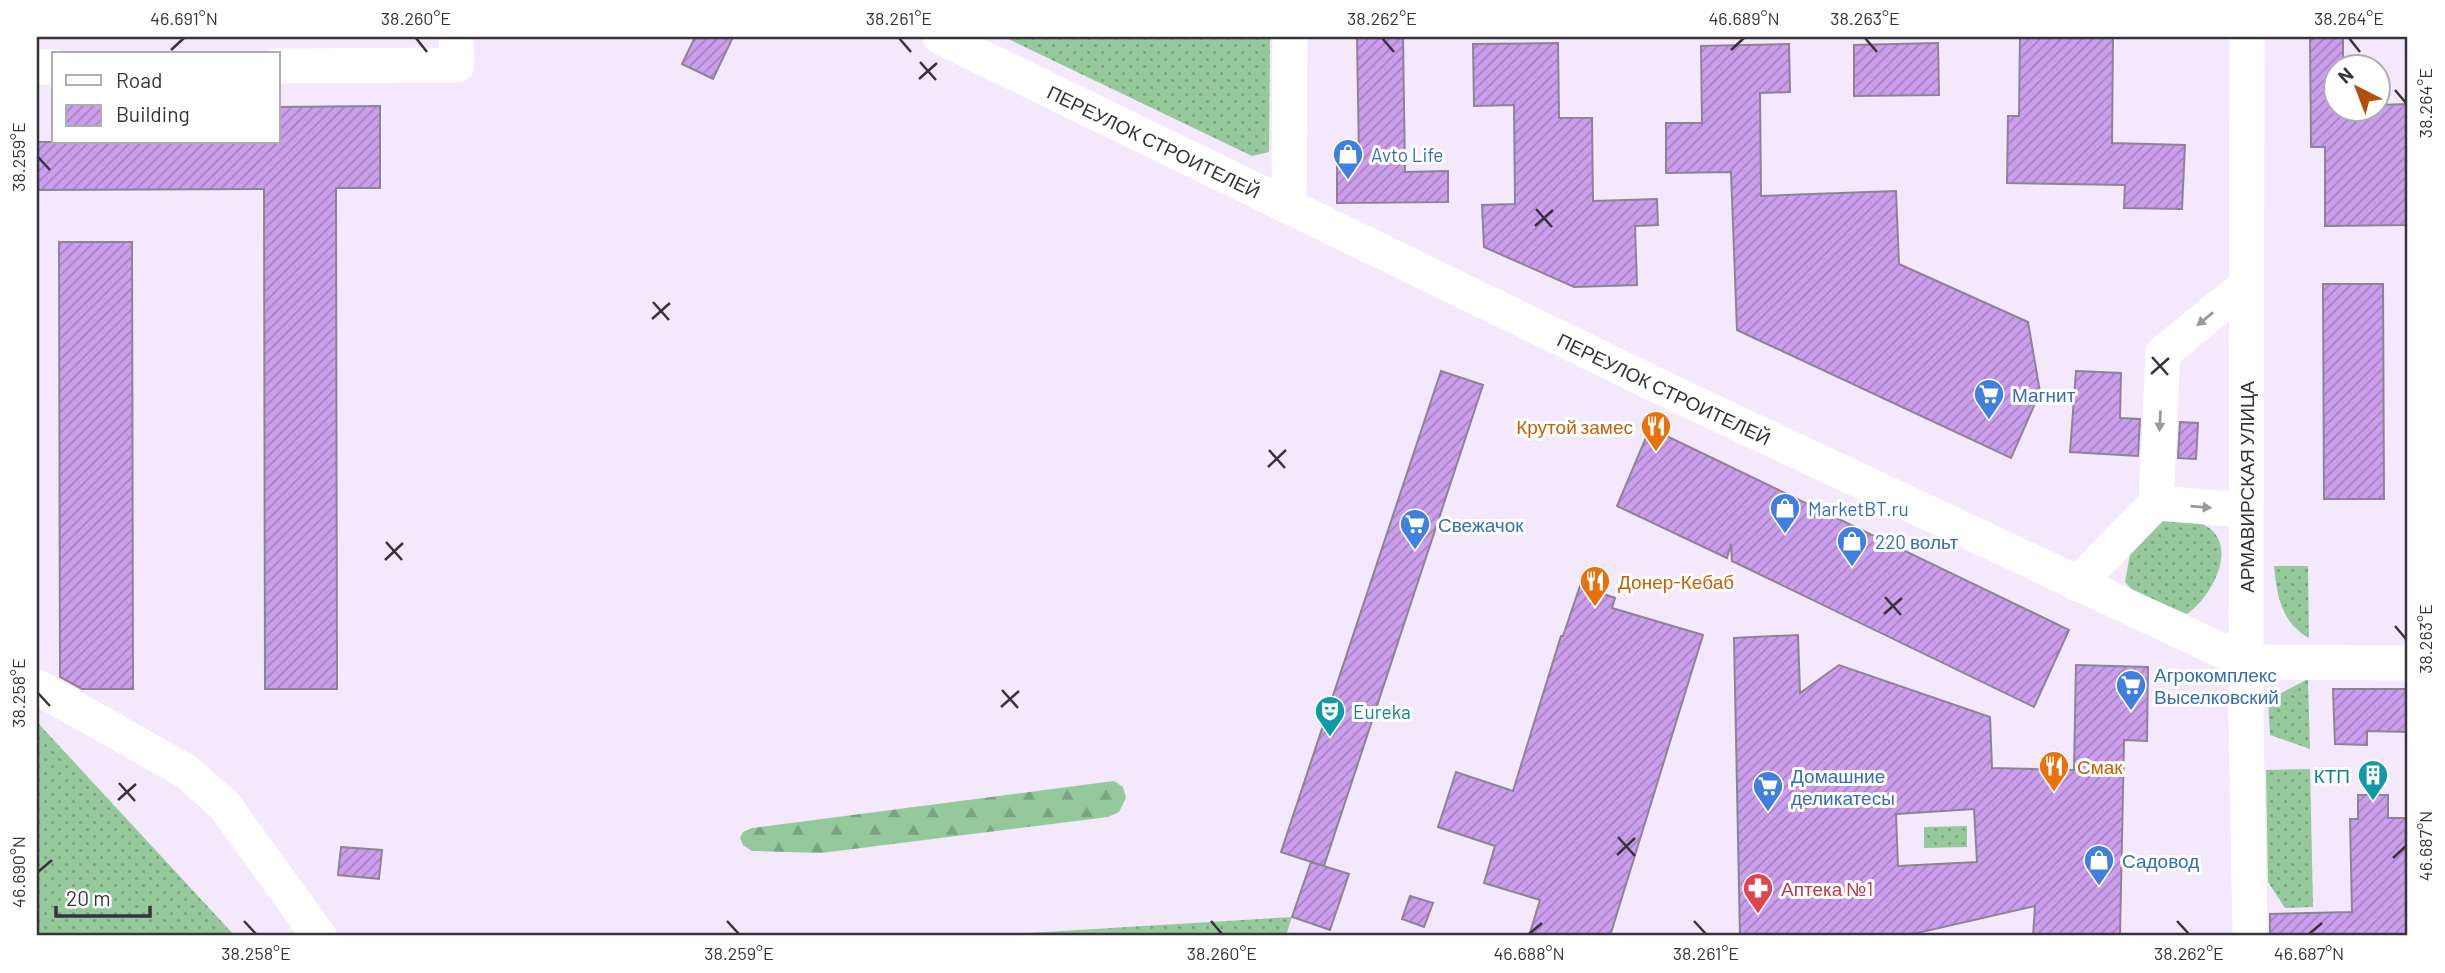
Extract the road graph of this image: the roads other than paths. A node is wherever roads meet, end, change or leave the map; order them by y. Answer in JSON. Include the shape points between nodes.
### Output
{"nodes":[{"id":1,"x":456,"y":37,"type":"edge"},
{"id":2,"x":940,"y":37,"type":"edge"},
{"id":3,"x":1290,"y":37,"type":"edge"},
{"id":4,"x":2247,"y":37,"type":"edge"},
{"id":5,"x":410,"y":51,"type":"edge"},
{"id":6,"x":280,"y":66,"type":"edge"},
{"id":7,"x":1289,"y":205,"type":"junction"},
{"id":8,"x":2246,"y":285,"type":"junction"},
{"id":9,"x":2156,"y":503,"type":"junction"},
{"id":10,"x":2245,"y":510,"type":"junction"},
{"id":11,"x":2077,"y":584,"type":"junction"},
{"id":12,"x":2246,"y":662,"type":"junction"},
{"id":13,"x":2408,"y":663,"type":"edge"},
{"id":14,"x":37,"y":687,"type":"edge"},
{"id":15,"x":319,"y":936,"type":"edge"},
{"id":16,"x":2250,"y":936,"type":"edge"}],
"edges":[{"from":1,"to":5,"type":"street","via":[[457,65]]},
{"from":2,"to":7,"type":"street","name":"ПЕРЕУЛОК СТРОИТЕЛЕЙ"},
{"from":3,"to":7,"type":"street"},
{"from":4,"to":8,"type":"street","name":"АРМАВИРСКАЯ УЛИЦА"},
{"from":5,"to":6,"type":"street"},
{"from":7,"to":11,"type":"street","name":"ПЕРЕУЛОК СТРОИТЕЛЕЙ","via":[[1588,353]]},
{"from":8,"to":9,"type":"street","one_way":true,"via":[[2163,353]]},
{"from":8,"to":10,"type":"street","name":"АРМАВИРСКАЯ УЛИЦА"},
{"from":9,"to":10,"type":"street","one_way":true},
{"from":9,"to":11,"type":"street"},
{"from":10,"to":12,"type":"street","name":"АРМАВИРСКАЯ УЛИЦА"},
{"from":11,"to":12,"type":"street","name":"ПЕРЕУЛОК СТРОИТЕЛЕЙ"},
{"from":12,"to":13,"type":"street","name":"ПЕРЕУЛОК СТРОИТЕЛЕЙ"},
{"from":12,"to":16,"type":"street","name":"АРМАВИРСКАЯ УЛИЦА"},
{"from":14,"to":15,"type":"street","via":[[202,784],[225,806]]}]}
